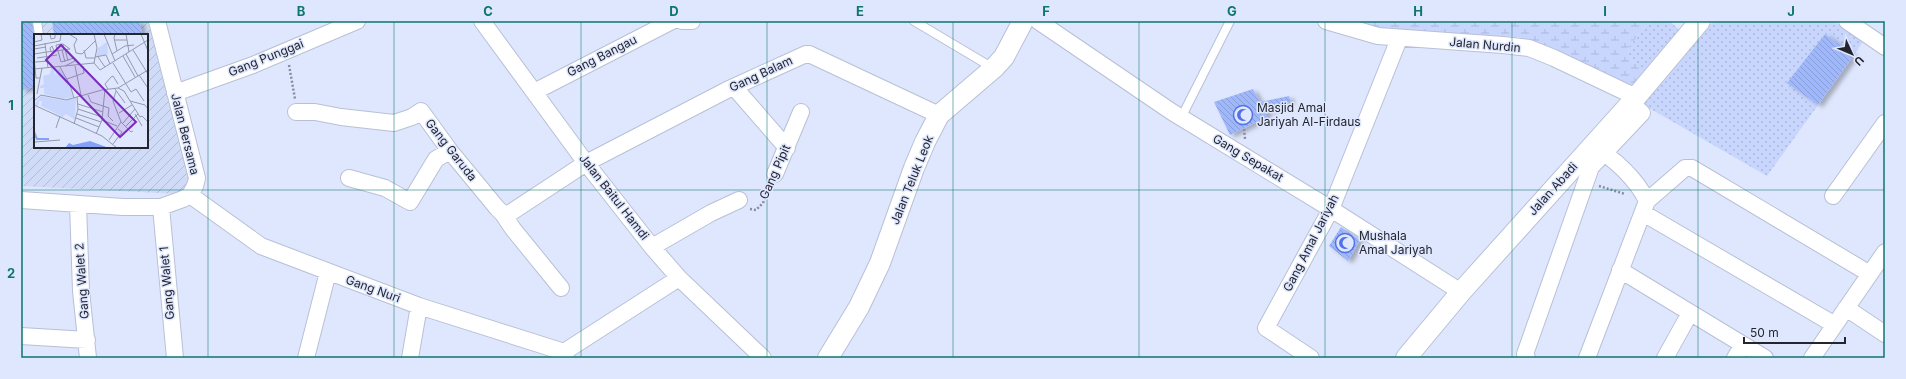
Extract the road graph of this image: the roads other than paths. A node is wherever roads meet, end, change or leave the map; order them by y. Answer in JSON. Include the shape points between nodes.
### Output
{"nodes":[{"id":1,"x":37,"y":21,"type":"edge"},
{"id":2,"x":158,"y":21,"type":"edge"},
{"id":3,"x":356,"y":21,"type":"edge"},
{"id":4,"x":482,"y":21,"type":"edge"},
{"id":5,"x":672,"y":21,"type":"edge"},
{"id":6,"x":682,"y":21,"type":"edge"},
{"id":7,"x":692,"y":21,"type":"edge"},
{"id":8,"x":914,"y":21,"type":"edge"},
{"id":9,"x":1026,"y":21,"type":"edge"},
{"id":10,"x":1230,"y":21,"type":"edge"},
{"id":11,"x":1326,"y":21,"type":"edge"},
{"id":12,"x":1700,"y":21,"type":"edge"},
{"id":13,"x":1855,"y":23,"type":"edge"},
{"id":14,"x":39,"y":34,"type":"edge"},
{"id":15,"x":1399,"y":38,"type":"junction"},
{"id":16,"x":1885,"y":47,"type":"edge"},
{"id":17,"x":994,"y":68,"type":"junction"},
{"id":18,"x":734,"y":87,"type":"junction"},
{"id":19,"x":534,"y":92,"type":"junction"},
{"id":20,"x":175,"y":93,"type":"junction"},
{"id":21,"x":1636,"y":104,"type":"junction"},
{"id":22,"x":296,"y":112,"type":"road end"},
{"id":23,"x":801,"y":112,"type":"dead end"},
{"id":24,"x":940,"y":115,"type":"junction"},
{"id":25,"x":1181,"y":118,"type":"junction"},
{"id":26,"x":1885,"y":123,"type":"edge"},
{"id":27,"x":787,"y":148,"type":"junction"},
{"id":28,"x":1597,"y":150,"type":"junction"},
{"id":29,"x":450,"y":151,"type":"junction"},
{"id":30,"x":586,"y":163,"type":"junction"},
{"id":31,"x":775,"y":174,"type":"road end"},
{"id":32,"x":349,"y":178,"type":"dead end"},
{"id":33,"x":190,"y":194,"type":"junction"},
{"id":34,"x":1833,"y":196,"type":"dead end"},
{"id":35,"x":21,"y":200,"type":"edge"},
{"id":36,"x":739,"y":200,"type":"road end"},
{"id":37,"x":78,"y":204,"type":"junction"},
{"id":38,"x":161,"y":207,"type":"junction"},
{"id":39,"x":1645,"y":207,"type":"junction"},
{"id":40,"x":1331,"y":209,"type":"junction"},
{"id":41,"x":503,"y":214,"type":"junction"},
{"id":42,"x":652,"y":247,"type":"junction"},
{"id":43,"x":1884,"y":257,"type":"edge"},
{"id":44,"x":1620,"y":270,"type":"junction"},
{"id":45,"x":328,"y":272,"type":"junction"},
{"id":46,"x":1870,"y":274,"type":"junction"},
{"id":47,"x":679,"y":278,"type":"junction"},
{"id":48,"x":561,"y":288,"type":"dead end"},
{"id":49,"x":1461,"y":292,"type":"junction"},
{"id":50,"x":419,"y":306,"type":"junction"},
{"id":51,"x":1846,"y":308,"type":"junction"},
{"id":52,"x":1690,"y":314,"type":"junction"},
{"id":53,"x":1835,"y":325,"type":"junction"},
{"id":54,"x":1885,"y":334,"type":"edge"},
{"id":55,"x":21,"y":336,"type":"edge"},
{"id":56,"x":87,"y":340,"type":"junction"},
{"id":57,"x":1739,"y":351,"type":"edge"},
{"id":58,"x":565,"y":355,"type":"edge"},
{"id":59,"x":88,"y":358,"type":"edge"},
{"id":60,"x":174,"y":358,"type":"edge"},
{"id":61,"x":306,"y":358,"type":"edge"},
{"id":62,"x":410,"y":358,"type":"edge"},
{"id":63,"x":764,"y":358,"type":"edge"},
{"id":64,"x":828,"y":358,"type":"edge"},
{"id":65,"x":1311,"y":358,"type":"edge"},
{"id":66,"x":1406,"y":358,"type":"edge"},
{"id":67,"x":1527,"y":358,"type":"edge"},
{"id":68,"x":1587,"y":358,"type":"edge"},
{"id":69,"x":1665,"y":358,"type":"edge"},
{"id":70,"x":1765,"y":358,"type":"edge"},
{"id":71,"x":1812,"y":358,"type":"edge"}],
"edges":[{"from":1,"to":14,"type":"lane"},
{"from":2,"to":20,"type":"street","name":"Jalan Bersama"},
{"from":3,"to":20,"type":"street","name":"Gang Punggai","via":[[253,65]]},
{"from":4,"to":19,"type":"street","name":"Jalan Baitul Hamdi"},
{"from":5,"to":19,"type":"street","name":"Gang Bangau"},
{"from":6,"to":7,"type":"street"},
{"from":8,"to":17,"type":"lane"},
{"from":9,"to":17,"type":"street","name":"Jalan Teluk Leok","via":[[1004,57]]},
{"from":9,"to":25,"type":"street","name":"Gang Sepakat"},
{"from":10,"to":25,"type":"lane"},
{"from":11,"to":15,"type":"street","name":"Jalan Nurdin","via":[[1366,33]]},
{"from":12,"to":21,"type":"street","name":"Jalan Abadi"},
{"from":13,"to":16,"type":"street"},
{"from":15,"to":21,"type":"street","name":"Jalan Nurdin","via":[[1529,48],[1554,58]]},
{"from":15,"to":40,"type":"street","name":"Gang Amal Jariyah"},
{"from":17,"to":24,"type":"street","name":"Jalan Teluk Leok"},
{"from":18,"to":24,"type":"street","name":"Gang Balam","via":[[809,54]]},
{"from":18,"to":27,"type":"street"},
{"from":18,"to":30,"type":"street","name":"Gang Balam"},
{"from":19,"to":30,"type":"street","name":"Jalan Baitul Hamdi"},
{"from":20,"to":33,"type":"street","name":"Jalan Bersama","via":[[197,178],[196,186]]},
{"from":21,"to":28,"type":"street","name":"Jalan Abadi"},
{"from":22,"to":29,"type":"street","name":"Gang Garuda","via":[[315,112],[394,123],[421,111]]},
{"from":23,"to":27,"type":"street","name":"Gang Pipit"},
{"from":24,"to":64,"type":"street","name":"Jalan Teluk Leok","via":[[914,168],[880,263],[859,307]]},
{"from":25,"to":40,"type":"street","name":"Gang Sepakat"},
{"from":26,"to":34,"type":"street"},
{"from":27,"to":31,"type":"street","name":"Gang Pipit"},
{"from":28,"to":39,"type":"street","via":[[1637,183]]},
{"from":28,"to":49,"type":"street","name":"Jalan Abadi"},
{"from":28,"to":67,"type":"street","via":[[1525,354]]},
{"from":29,"to":32,"type":"street","via":[[436,159],[410,202],[385,188]]},
{"from":29,"to":41,"type":"street","name":"Gang Garuda"},
{"from":30,"to":41,"type":"street","via":[[510,213]]},
{"from":30,"to":42,"type":"street","name":"Jalan Baitul Hamdi"},
{"from":33,"to":38,"type":"street"},
{"from":33,"to":45,"type":"street","name":"Gang Nuri","via":[[261,246]]},
{"from":35,"to":37,"type":"street"},
{"from":36,"to":42,"type":"street"},
{"from":37,"to":38,"type":"street"},
{"from":37,"to":56,"type":"street","name":"Gang Walet 2","via":[[81,291]]},
{"from":38,"to":60,"type":"street","name":"Gang Walet 1"},
{"from":39,"to":44,"type":"street"},
{"from":39,"to":46,"type":"street","via":[[1680,170],[1692,168]]},
{"from":39,"to":53,"type":"street"},
{"from":40,"to":49,"type":"street","name":"Gang Sepakat"},
{"from":40,"to":65,"type":"street","name":"Gang Amal Jariyah","via":[[1266,328]]},
{"from":41,"to":48,"type":"street","name":"Gang Garuda"},
{"from":42,"to":47,"type":"street","name":"Jalan Baitul Hamdi"},
{"from":43,"to":46,"type":"street"},
{"from":44,"to":52,"type":"street"},
{"from":44,"to":68,"type":"street"},
{"from":45,"to":50,"type":"street","name":"Gang Nuri"},
{"from":45,"to":61,"type":"street"},
{"from":46,"to":51,"type":"street"},
{"from":47,"to":58,"type":"street"},
{"from":47,"to":63,"type":"street","name":"Jalan Baitul Hamdi"},
{"from":49,"to":66,"type":"street","name":"Jalan Abadi"},
{"from":50,"to":58,"type":"street","name":"Gang Nuri"},
{"from":50,"to":62,"type":"street"},
{"from":51,"to":53,"type":"street"},
{"from":51,"to":54,"type":"street"},
{"from":52,"to":57,"type":"street"},
{"from":52,"to":69,"type":"street"},
{"from":53,"to":71,"type":"street"},
{"from":55,"to":56,"type":"street"},
{"from":56,"to":59,"type":"street","name":"Gang Walet 2"},
{"from":57,"to":70,"type":"street"}]}
